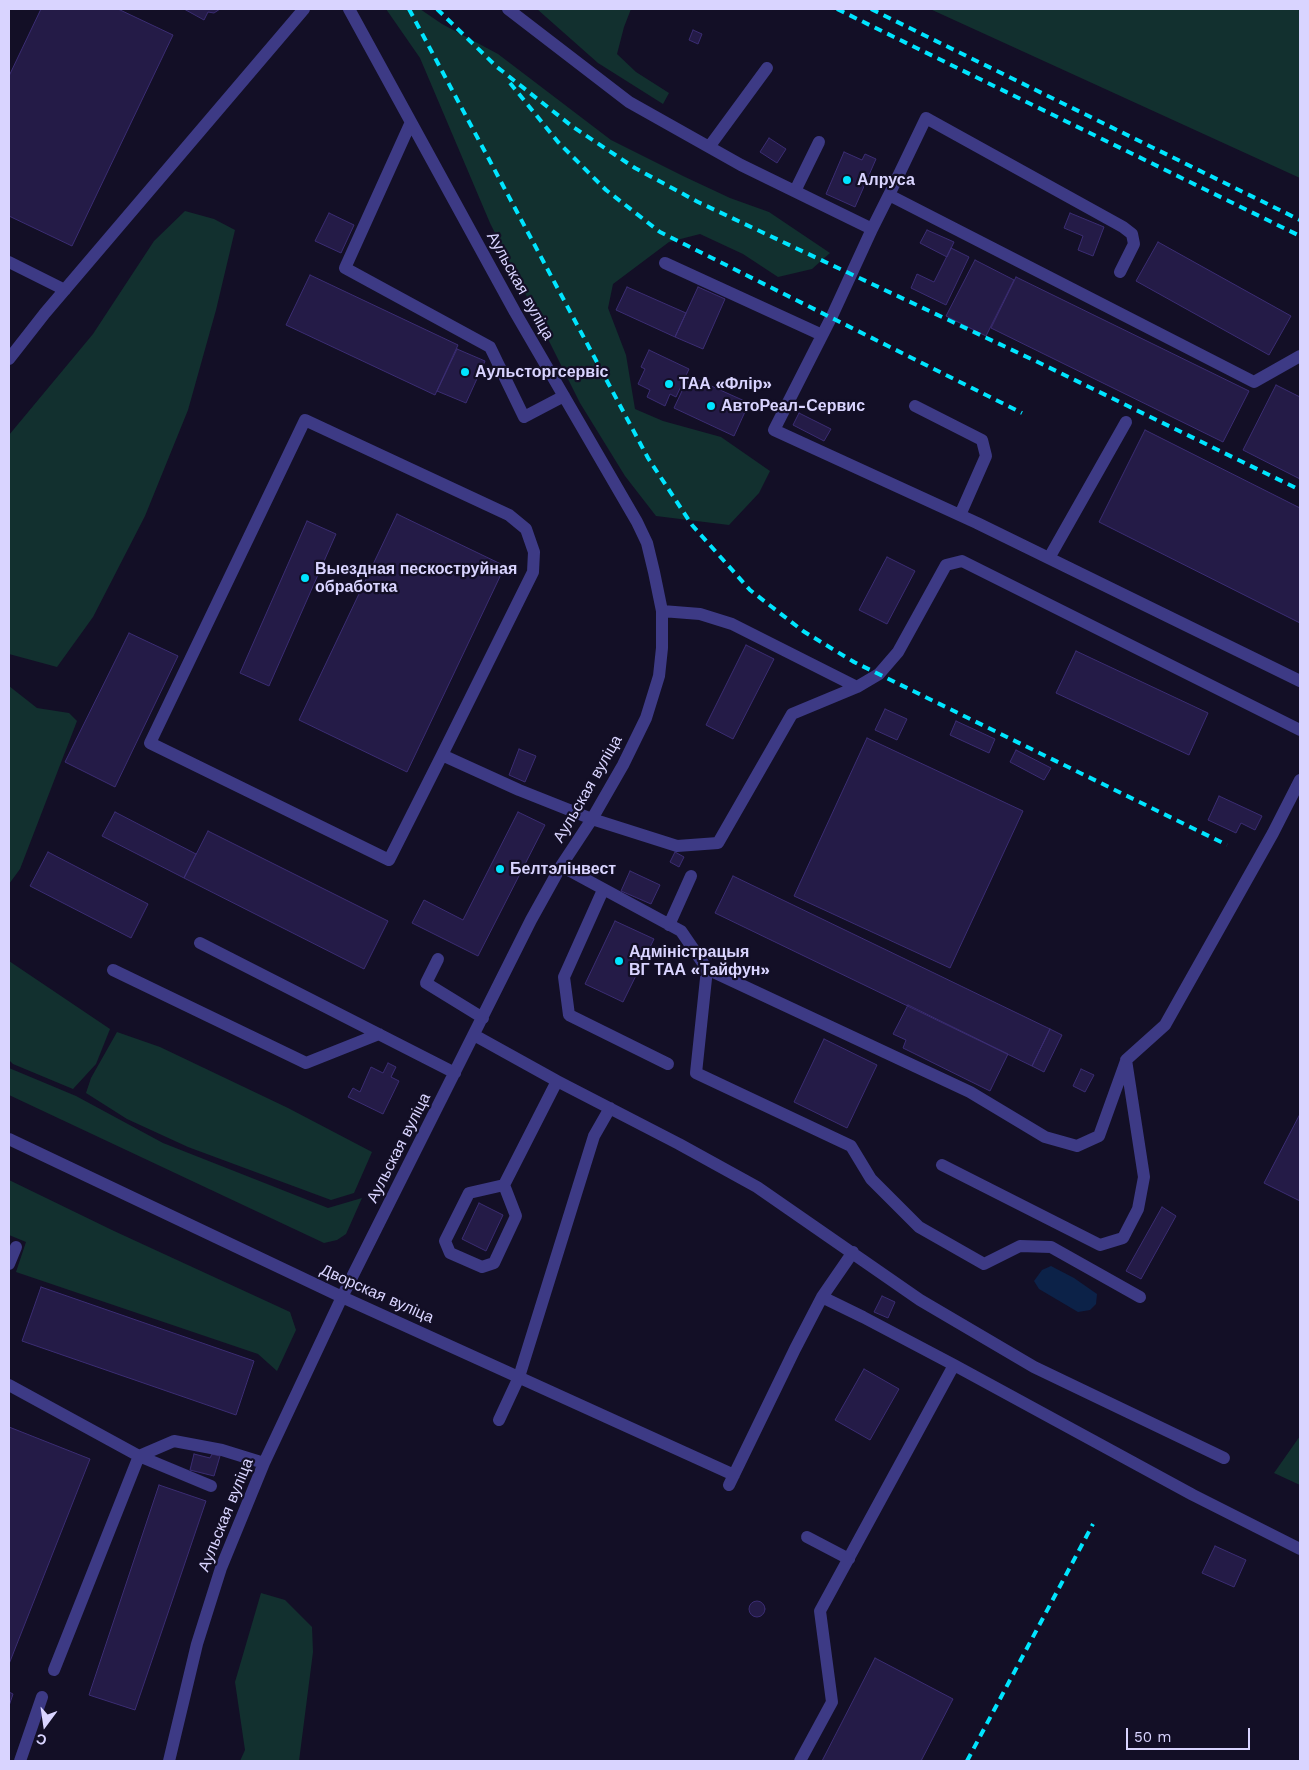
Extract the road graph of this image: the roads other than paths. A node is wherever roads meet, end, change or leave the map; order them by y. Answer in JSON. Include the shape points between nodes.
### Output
{"nodes":[{"id":1,"x":304,"y":9,"type":"edge"},
{"id":2,"x":349,"y":9,"type":"edge"},
{"id":3,"x":508,"y":9,"type":"edge"},
{"id":4,"x":767,"y":68,"type":"dead end"},
{"id":5,"x":411,"y":122,"type":"junction"},
{"id":6,"x":819,"y":142,"type":"dead end"},
{"id":7,"x":709,"y":147,"type":"junction"},
{"id":8,"x":795,"y":191,"type":"junction"},
{"id":9,"x":889,"y":195,"type":"junction"},
{"id":10,"x":872,"y":228,"type":"junction"},
{"id":11,"x":9,"y":262,"type":"edge"},
{"id":12,"x":665,"y":263,"type":"dead end"},
{"id":13,"x":1120,"y":272,"type":"dead end"},
{"id":14,"x":65,"y":290,"type":"junction"},
{"id":15,"x":822,"y":335,"type":"junction"},
{"id":16,"x":1300,"y":356,"type":"edge"},
{"id":17,"x":9,"y":359,"type":"edge"},
{"id":18,"x":564,"y":396,"type":"junction"},
{"id":19,"x":915,"y":406,"type":"dead end"},
{"id":20,"x":1126,"y":422,"type":"dead end"},
{"id":21,"x":960,"y":515,"type":"junction"},
{"id":22,"x":1049,"y":558,"type":"junction"},
{"id":23,"x":662,"y":611,"type":"junction"},
{"id":24,"x":1300,"y":681,"type":"edge"},
{"id":25,"x":856,"y":686,"type":"junction"},
{"id":26,"x":1300,"y":730,"type":"edge"},
{"id":27,"x":442,"y":755,"type":"junction"},
{"id":28,"x":1300,"y":780,"type":"edge"},
{"id":29,"x":592,"y":819,"type":"junction"},
{"id":30,"x":561,"y":866,"type":"junction"},
{"id":31,"x":691,"y":876,"type":"dead end"},
{"id":32,"x":603,"y":890,"type":"junction"},
{"id":33,"x":669,"y":925,"type":"junction"},
{"id":34,"x":200,"y":943,"type":"dead end"},
{"id":35,"x":438,"y":959,"type":"dead end"},
{"id":36,"x":112,"y":970,"type":"dead end"},
{"id":37,"x":706,"y":970,"type":"junction"},
{"id":38,"x":482,"y":1018,"type":"junction"},
{"id":39,"x":379,"y":1034,"type":"junction"},
{"id":40,"x":474,"y":1035,"type":"junction"},
{"id":41,"x":1126,"y":1060,"type":"junction"},
{"id":42,"x":668,"y":1064,"type":"dead end"},
{"id":43,"x":455,"y":1073,"type":"junction"},
{"id":44,"x":557,"y":1081,"type":"junction"},
{"id":45,"x":610,"y":1108,"type":"junction"},
{"id":46,"x":9,"y":1139,"type":"edge"},
{"id":47,"x":942,"y":1165,"type":"dead end"},
{"id":48,"x":504,"y":1186,"type":"junction"},
{"id":49,"x":16,"y":1247,"type":"dead end"},
{"id":50,"x":853,"y":1252,"type":"junction"},
{"id":51,"x":9,"y":1264,"type":"edge"},
{"id":52,"x":1140,"y":1296,"type":"dead end"},
{"id":53,"x":342,"y":1297,"type":"junction"},
{"id":54,"x":822,"y":1297,"type":"junction"},
{"id":55,"x":954,"y":1365,"type":"junction"},
{"id":56,"x":519,"y":1377,"type":"junction"},
{"id":57,"x":9,"y":1385,"type":"edge"},
{"id":58,"x":499,"y":1420,"type":"dead end"},
{"id":59,"x":139,"y":1456,"type":"junction"},
{"id":60,"x":1224,"y":1458,"type":"dead end"},
{"id":61,"x":264,"y":1463,"type":"junction"},
{"id":62,"x":211,"y":1486,"type":"dead end"},
{"id":63,"x":807,"y":1537,"type":"dead end"},
{"id":64,"x":1300,"y":1549,"type":"edge"},
{"id":65,"x":848,"y":1559,"type":"junction"},
{"id":66,"x":54,"y":1670,"type":"dead end"},
{"id":67,"x":42,"y":1697,"type":"dead end"},
{"id":68,"x":20,"y":1761,"type":"edge"},
{"id":69,"x":169,"y":1761,"type":"edge"},
{"id":70,"x":800,"y":1761,"type":"edge"}],
"edges":[{"from":1,"to":14,"type":"street"},
{"from":2,"to":5,"type":"street","name":"Аульская вуліца"},
{"from":3,"to":7,"type":"street","via":[[629,102]]},
{"from":4,"to":7,"type":"street"},
{"from":5,"to":18,"type":"street","name":"Аульская вуліца"},
{"from":5,"to":18,"type":"street","via":[[345,268],[490,347],[524,417]]},
{"from":6,"to":8,"type":"street"},
{"from":7,"to":8,"type":"street"},
{"from":8,"to":10,"type":"street"},
{"from":9,"to":10,"type":"street"},
{"from":9,"to":13,"type":"street","via":[[926,118],[1132,234],[1134,244]]},
{"from":9,"to":16,"type":"street","via":[[1254,382]]},
{"from":10,"to":15,"type":"street"},
{"from":11,"to":14,"type":"street"},
{"from":12,"to":15,"type":"street"},
{"from":14,"to":17,"type":"street"},
{"from":15,"to":21,"type":"street","via":[[774,430]]},
{"from":18,"to":23,"type":"street","name":"Аульская вуліца","via":[[647,543]]},
{"from":19,"to":21,"type":"street","via":[[982,440],[986,456]]},
{"from":20,"to":22,"type":"street"},
{"from":21,"to":22,"type":"street"},
{"from":22,"to":24,"type":"street"},
{"from":23,"to":25,"type":"street","via":[[700,614],[732,624]]},
{"from":23,"to":29,"type":"street","name":"Аульская вуліца","via":[[659,676],[646,718]]},
{"from":25,"to":26,"type":"street","via":[[878,674],[898,652],[946,566],[962,561]]},
{"from":25,"to":29,"type":"street","via":[[792,714],[718,843],[677,846]]},
{"from":27,"to":27,"type":"street","via":[[533,572],[534,552],[526,529],[509,515],[305,420],[150,743],[389,860]]},
{"from":27,"to":29,"type":"street"},
{"from":28,"to":41,"type":"street","via":[[1165,1025]]},
{"from":29,"to":30,"type":"street","name":"Аульская вуліца"},
{"from":30,"to":32,"type":"street"},
{"from":30,"to":38,"type":"street","name":"Аульская вуліца"},
{"from":31,"to":33,"type":"street"},
{"from":32,"to":33,"type":"street"},
{"from":32,"to":42,"type":"street","via":[[564,976],[569,1015]]},
{"from":33,"to":37,"type":"street","via":[[682,932]]},
{"from":34,"to":39,"type":"street"},
{"from":35,"to":38,"type":"street","via":[[426,983]]},
{"from":36,"to":39,"type":"street","via":[[306,1063]]},
{"from":37,"to":41,"type":"street","via":[[970,1092],[1046,1137],[1077,1146],[1099,1136]]},
{"from":37,"to":52,"type":"street","via":[[696,1073],[851,1146],[871,1179],[919,1227],[984,1264],[1020,1246],[1051,1248]]},
{"from":38,"to":40,"type":"street","name":"Аульская вуліца"},
{"from":39,"to":43,"type":"street"},
{"from":40,"to":43,"type":"street","name":"Аульская вуліца"},
{"from":40,"to":44,"type":"street"},
{"from":41,"to":47,"type":"street","via":[[1144,1177],[1138,1210],[1123,1238],[1100,1245]]},
{"from":43,"to":53,"type":"street","name":"Аульская вуліца"},
{"from":44,"to":45,"type":"street"},
{"from":44,"to":48,"type":"street"},
{"from":45,"to":50,"type":"street","via":[[758,1187]]},
{"from":45,"to":56,"type":"street","via":[[594,1136]]},
{"from":46,"to":53,"type":"street","name":"Дворская вуліца"},
{"from":48,"to":48,"type":"street","via":[[516,1216],[494,1263],[482,1267],[450,1253],[445,1241],[469,1193]]},
{"from":49,"to":51,"type":"street"},
{"from":50,"to":54,"type":"street"},
{"from":50,"to":60,"type":"street","via":[[920,1300],[1034,1367]]},
{"from":53,"to":56,"type":"street","name":"Дворская вуліца"},
{"from":53,"to":61,"type":"street","name":"Аульская вуліца"},
{"from":54,"to":55,"type":"street"},
{"from":54,"to":56,"type":"street","name":"Дворская вуліца","via":[[732,1480]]},
{"from":55,"to":64,"type":"street","via":[[1193,1495]]},
{"from":55,"to":65,"type":"street"},
{"from":56,"to":58,"type":"street"},
{"from":57,"to":59,"type":"street"},
{"from":59,"to":61,"type":"street","via":[[174,1441],[222,1450]]},
{"from":59,"to":62,"type":"street"},
{"from":59,"to":66,"type":"street"},
{"from":61,"to":69,"type":"street","name":"Аульская вуліца","via":[[221,1568],[197,1644]]},
{"from":63,"to":65,"type":"street"},
{"from":65,"to":70,"type":"street","via":[[820,1611],[832,1702]]},
{"from":67,"to":68,"type":"street"}]}
